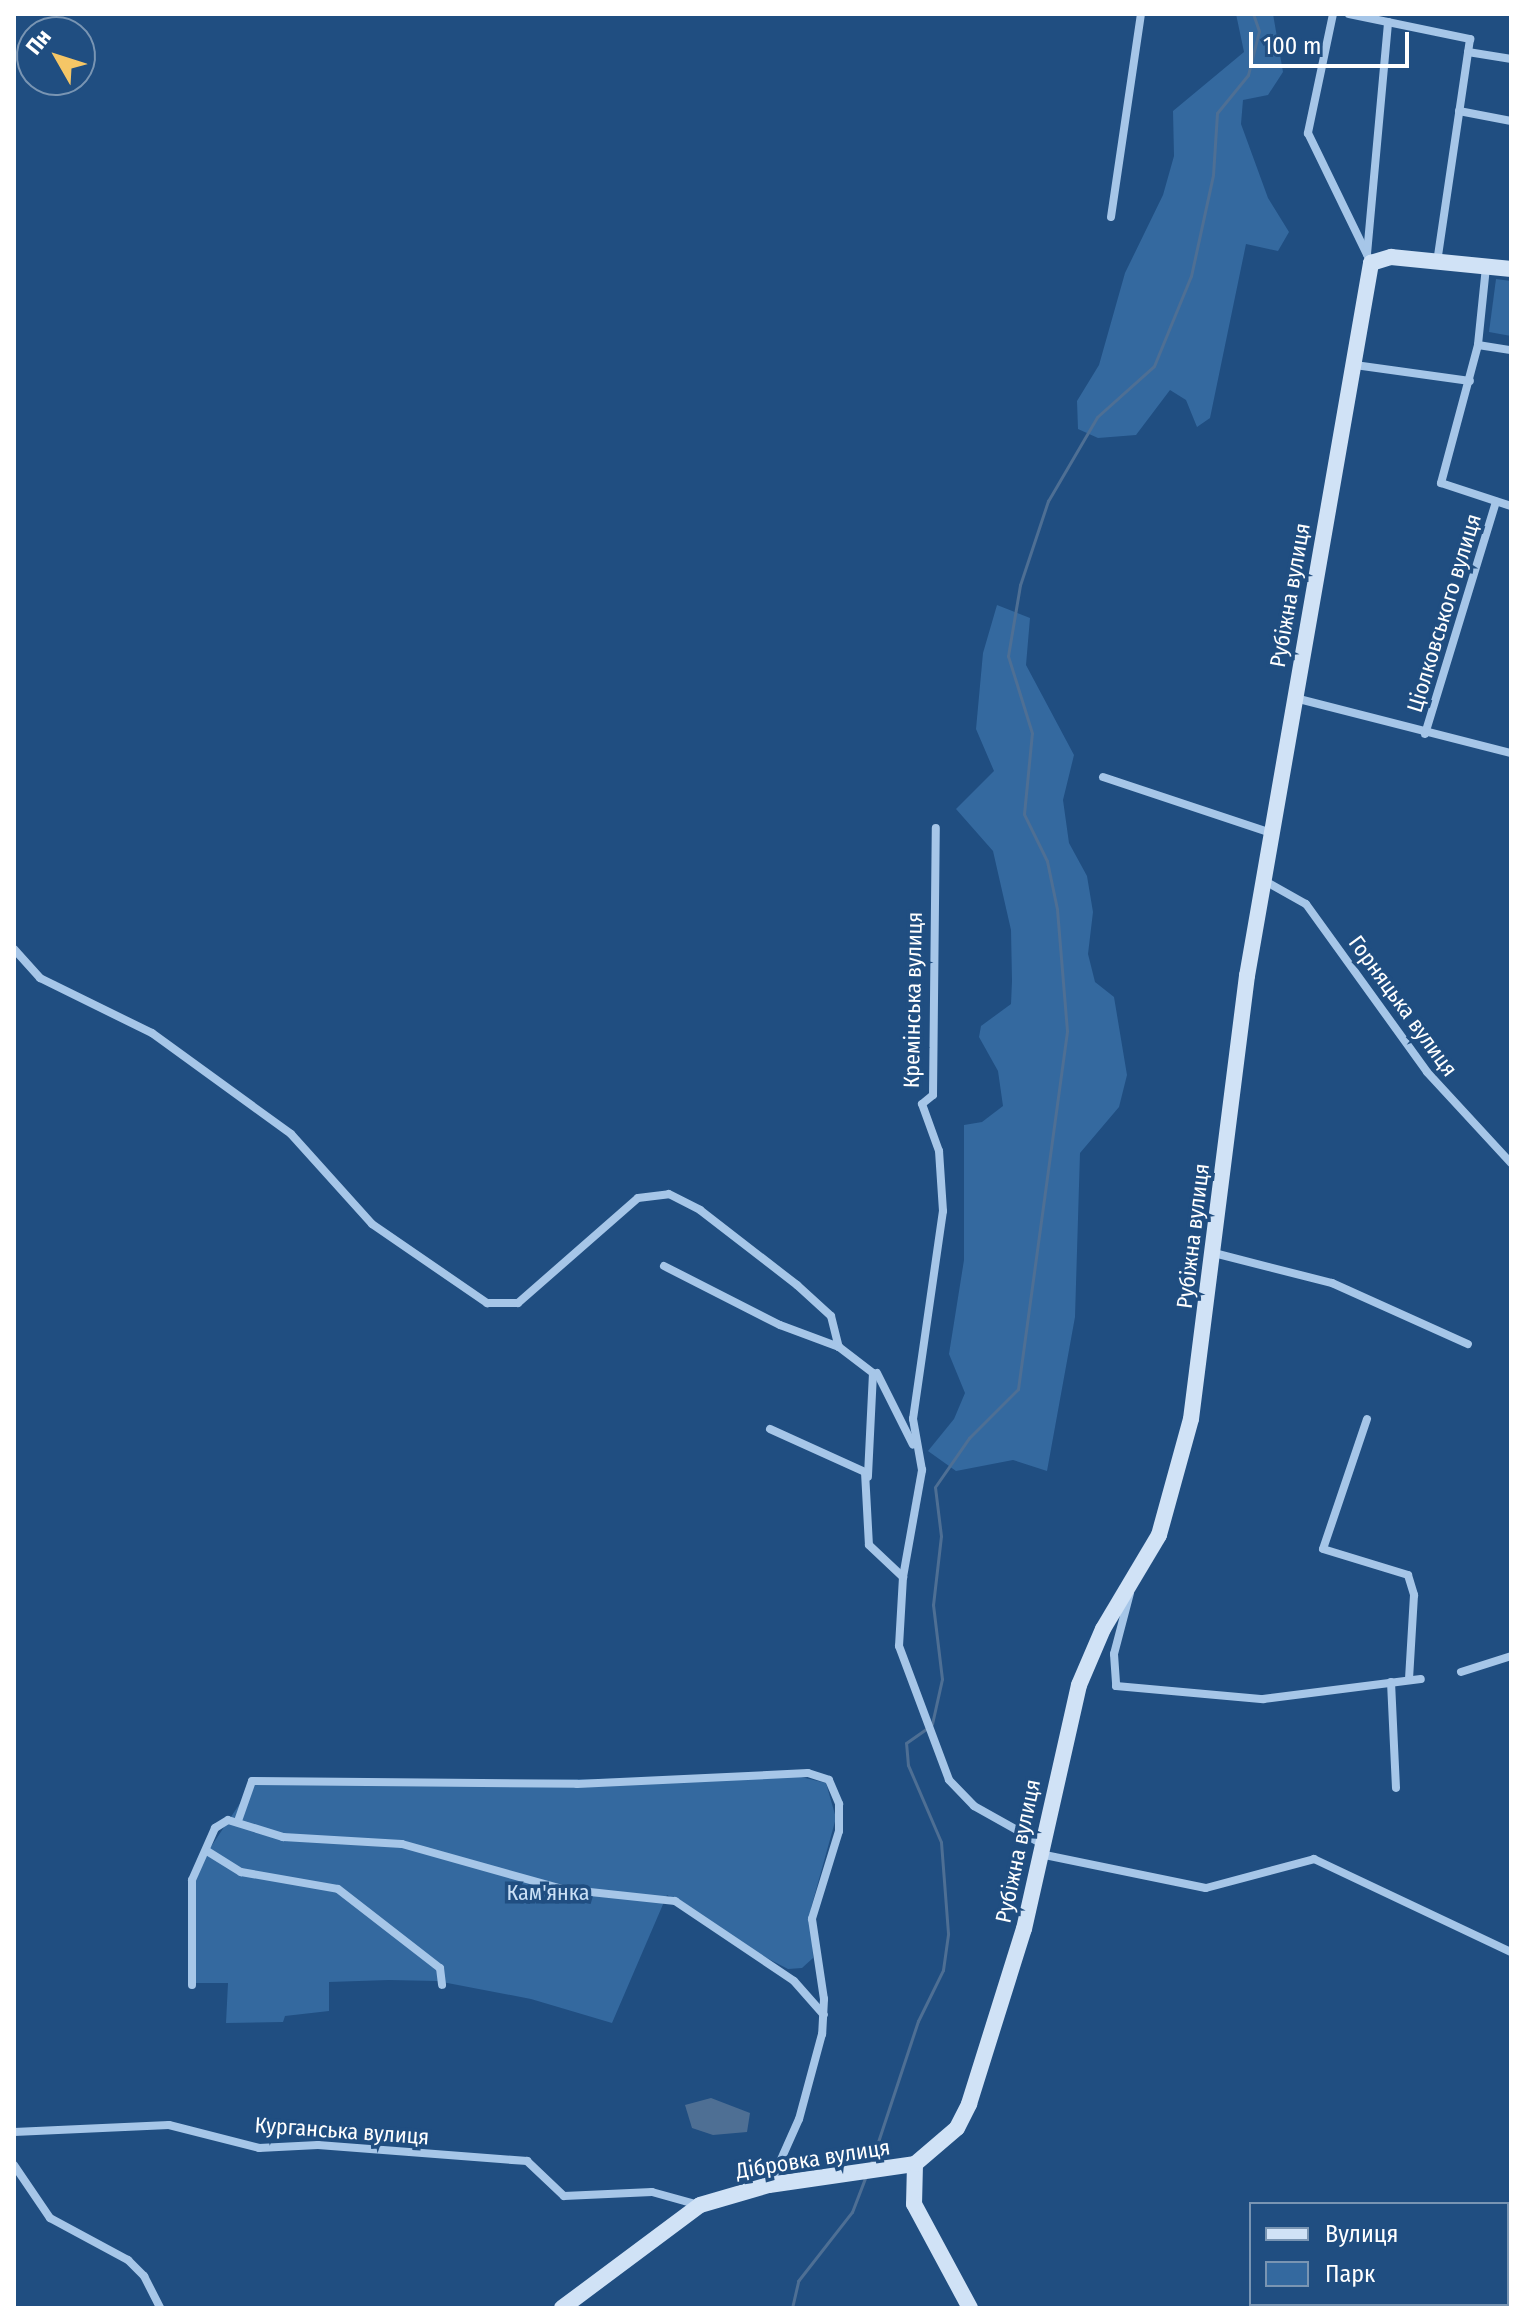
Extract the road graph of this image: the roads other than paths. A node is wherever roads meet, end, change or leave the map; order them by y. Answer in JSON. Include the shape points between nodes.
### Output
{"nodes":[{"id":1,"x":1141,"y":14,"type":"edge"},
{"id":2,"x":1333,"y":14,"type":"edge"},
{"id":3,"x":1349,"y":14,"type":"edge"},
{"id":4,"x":1388,"y":22,"type":"junction"},
{"id":5,"x":1468,"y":52,"type":"junction"},
{"id":6,"x":1511,"y":59,"type":"edge"},
{"id":7,"x":1459,"y":111,"type":"junction"},
{"id":8,"x":1511,"y":121,"type":"edge"},
{"id":9,"x":1111,"y":217,"type":"dead end"},
{"id":10,"x":1368,"y":259,"type":"junction"},
{"id":11,"x":1437,"y":262,"type":"junction"},
{"id":12,"x":1487,"y":266,"type":"junction"},
{"id":13,"x":1511,"y":269,"type":"edge"},
{"id":14,"x":1478,"y":345,"type":"junction"},
{"id":15,"x":1511,"y":350,"type":"edge"},
{"id":16,"x":1355,"y":365,"type":"junction"},
{"id":17,"x":1470,"y":381,"type":"junction"},
{"id":18,"x":1496,"y":502,"type":"junction"},
{"id":19,"x":1511,"y":506,"type":"edge"},
{"id":20,"x":1295,"y":697,"type":"junction"},
{"id":21,"x":1425,"y":734,"type":"junction"},
{"id":22,"x":1511,"y":753,"type":"edge"},
{"id":23,"x":1103,"y":777,"type":"dead end"},
{"id":24,"x":936,"y":828,"type":"dead end"},
{"id":25,"x":1271,"y":833,"type":"junction"},
{"id":26,"x":1262,"y":879,"type":"junction"},
{"id":27,"x":14,"y":949,"type":"edge"},
{"id":28,"x":1511,"y":1163,"type":"edge"},
{"id":29,"x":1214,"y":1253,"type":"junction"},
{"id":30,"x":664,"y":1266,"type":"dead end"},
{"id":31,"x":1468,"y":1344,"type":"dead end"},
{"id":32,"x":839,"y":1347,"type":"junction"},
{"id":33,"x":862,"y":1366,"type":"junction"},
{"id":34,"x":1367,"y":1419,"type":"dead end"},
{"id":35,"x":770,"y":1429,"type":"dead end"},
{"id":36,"x":917,"y":1450,"type":"junction"},
{"id":37,"x":868,"y":1478,"type":"junction"},
{"id":38,"x":903,"y":1577,"type":"junction"},
{"id":39,"x":1134,"y":1578,"type":"junction"},
{"id":40,"x":1511,"y":1656,"type":"edge"},
{"id":41,"x":1461,"y":1672,"type":"dead end"},
{"id":42,"x":1421,"y":1679,"type":"dead end"},
{"id":43,"x":1409,"y":1680,"type":"junction"},
{"id":44,"x":1391,"y":1682,"type":"junction"},
{"id":45,"x":1396,"y":1788,"type":"dead end"},
{"id":46,"x":238,"y":1821,"type":"junction"},
{"id":47,"x":1041,"y":1849,"type":"junction"},
{"id":48,"x":207,"y":1851,"type":"junction"},
{"id":49,"x":1511,"y":1952,"type":"edge"},
{"id":50,"x":192,"y":1985,"type":"dead end"},
{"id":51,"x":442,"y":1985,"type":"dead end"},
{"id":52,"x":824,"y":2015,"type":"junction"},
{"id":53,"x":14,"y":2132,"type":"edge"},
{"id":54,"x":915,"y":2164,"type":"junction"},
{"id":55,"x":14,"y":2165,"type":"edge"},
{"id":56,"x":769,"y":2185,"type":"junction"},
{"id":57,"x":700,"y":2205,"type":"junction"},
{"id":58,"x":160,"y":2308,"type":"edge"},
{"id":59,"x":562,"y":2308,"type":"edge"},
{"id":60,"x":970,"y":2308,"type":"edge"}],
"edges":[{"from":1,"to":9,"type":"street"},
{"from":2,"to":10,"type":"street","via":[[1308,133]]},
{"from":3,"to":4,"type":"street"},
{"from":4,"to":5,"type":"street","via":[[1470,39]]},
{"from":4,"to":10,"type":"street"},
{"from":5,"to":6,"type":"street"},
{"from":5,"to":7,"type":"street"},
{"from":7,"to":8,"type":"street"},
{"from":7,"to":11,"type":"street"},
{"from":10,"to":11,"type":"street"},
{"from":10,"to":16,"type":"street","name":"Рубіжна вулиця"},
{"from":11,"to":12,"type":"street"},
{"from":12,"to":13,"type":"street"},
{"from":12,"to":14,"type":"street"},
{"from":14,"to":15,"type":"street"},
{"from":14,"to":17,"type":"street"},
{"from":16,"to":17,"type":"street"},
{"from":16,"to":20,"type":"street","name":"Рубіжна вулиця"},
{"from":17,"to":18,"type":"street","via":[[1441,483]]},
{"from":18,"to":19,"type":"street"},
{"from":18,"to":21,"type":"street","name":"Ціолковського вулиця"},
{"from":20,"to":21,"type":"street"},
{"from":20,"to":25,"type":"street","name":"Рубіжна вулиця"},
{"from":21,"to":22,"type":"street"},
{"from":23,"to":25,"type":"street"},
{"from":24,"to":36,"type":"street","name":"Кремінська вулиця","via":[[933,1095],[922,1104],[939,1151],[943,1211],[913,1419]]},
{"from":25,"to":26,"type":"street","name":"Рубіжна вулиця"},
{"from":26,"to":28,"type":"street","name":"Горняцька вулиця","via":[[1306,904],[1427,1072]]},
{"from":26,"to":29,"type":"street","name":"Рубіжна вулиця"},
{"from":27,"to":32,"type":"street","via":[[40,978],[152,1033],[291,1134],[372,1224],[495,1306],[518,1303],[638,1198],[669,1194],[700,1210],[831,1316]]},
{"from":29,"to":31,"type":"street","via":[[1332,1283]]},
{"from":29,"to":39,"type":"street","name":"Рубіжна вулиця","via":[[1179,1471],[1159,1535]]},
{"from":30,"to":32,"type":"street","via":[[780,1325]]},
{"from":32,"to":33,"type":"street"},
{"from":33,"to":36,"type":"street","via":[[877,1373],[899,1427]]},
{"from":33,"to":37,"type":"street","via":[[876,1380]]},
{"from":34,"to":43,"type":"street","via":[[1323,1549],[1408,1575],[1414,1595]]},
{"from":35,"to":37,"type":"street","via":[[854,1465]]},
{"from":36,"to":38,"type":"street","name":"Кремінська вулиця","via":[[922,1470]]},
{"from":37,"to":38,"type":"street","via":[[869,1545]]},
{"from":38,"to":47,"type":"street","name":"Кремінська вулиця","via":[[899,1646],[929,1735],[959,1792]]},
{"from":39,"to":44,"type":"street","via":[[1114,1654],[1116,1686],[1263,1699]]},
{"from":39,"to":47,"type":"street","name":"Рубіжна вулиця","via":[[1088,1658]]},
{"from":40,"to":41,"type":"street"},
{"from":42,"to":43,"type":"street"},
{"from":43,"to":44,"type":"street"},
{"from":44,"to":45,"type":"street"},
{"from":46,"to":48,"type":"street","via":[[215,1828]]},
{"from":46,"to":52,"type":"street","via":[[264,1834],[402,1844],[562,1889],[675,1901],[794,1981]]},
{"from":46,"to":52,"type":"street","via":[[252,1781],[577,1784],[652,1777],[823,1776],[837,1796],[839,1820],[812,1919]]},
{"from":47,"to":49,"type":"street","name":"Кремінська вулиця","via":[[1206,1888],[1314,1859]]},
{"from":47,"to":54,"type":"street","name":"Рубіжна вулиця","via":[[1024,1929],[969,2104],[957,2128]]},
{"from":48,"to":50,"type":"street","via":[[191,1889]]},
{"from":48,"to":51,"type":"street","via":[[241,1872],[345,1892],[440,1968]]},
{"from":52,"to":56,"type":"street","via":[[799,2119]]},
{"from":53,"to":57,"type":"street","name":"Курганська вулиця","via":[[169,2125],[259,2148],[318,2145],[527,2161],[564,2196],[652,2192]]},
{"from":54,"to":56,"type":"street","name":"Дібровка вулиця"},
{"from":54,"to":60,"type":"street","via":[[914,2204]]},
{"from":55,"to":58,"type":"street","via":[[50,2218],[128,2260]]},
{"from":56,"to":57,"type":"street","name":"Дібровка вулиця"},
{"from":57,"to":59,"type":"street","name":"Дібровка вулиця"}]}
